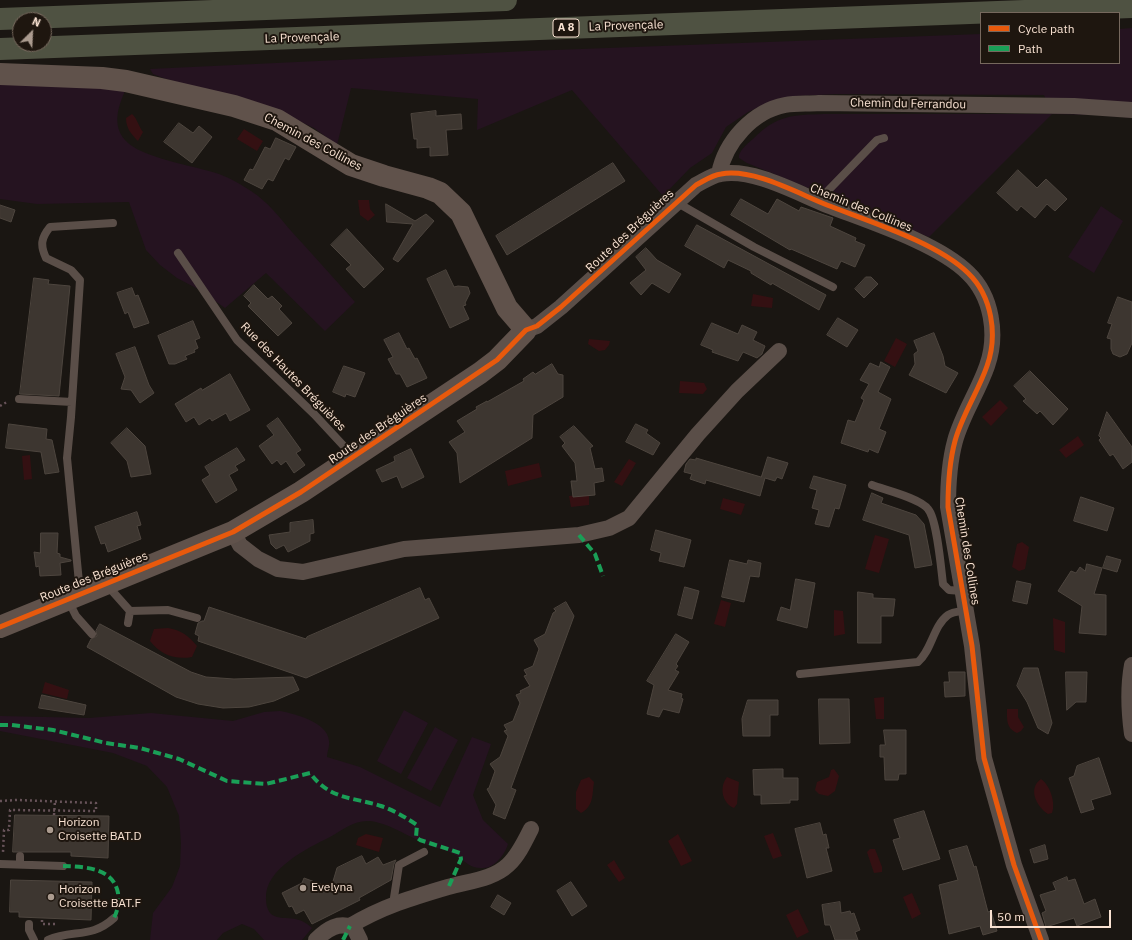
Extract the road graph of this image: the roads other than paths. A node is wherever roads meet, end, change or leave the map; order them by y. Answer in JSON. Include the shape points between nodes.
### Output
{"nodes":[{"id":1,"x":506,"y":0,"type":"edge"},
{"id":2,"x":1132,"y":7,"type":"edge"},
{"id":3,"x":997,"y":12,"type":"edge"},
{"id":4,"x":980,"y":13,"type":"edge"},
{"id":5,"x":0,"y":19,"type":"edge"},
{"id":6,"x":0,"y":49,"type":"edge"},
{"id":7,"x":0,"y":74,"type":"edge"},
{"id":8,"x":1132,"y":110,"type":"edge"},
{"id":9,"x":884,"y":138,"type":"dead end"},
{"id":10,"x":719,"y":174,"type":"junction"},
{"id":11,"x":818,"y":201,"type":"junction"},
{"id":12,"x":676,"y":202,"type":"junction"},
{"id":13,"x":113,"y":223,"type":"dead end"},
{"id":14,"x":178,"y":253,"type":"dead end"},
{"id":15,"x":833,"y":287,"type":"dead end"},
{"id":16,"x":526,"y":330,"type":"junction"},
{"id":17,"x":780,"y":351,"type":"dead end"},
{"id":18,"x":19,"y":399,"type":"dead end"},
{"id":19,"x":72,"y":402,"type":"junction"},
{"id":20,"x":354,"y":456,"type":"junction"},
{"id":21,"x":872,"y":485,"type":"dead end"},
{"id":22,"x":233,"y":532,"type":"junction"},
{"id":23,"x":105,"y":584,"type":"junction"},
{"id":24,"x":962,"y":591,"type":"junction"},
{"id":25,"x":74,"y":596,"type":"junction"},
{"id":26,"x":966,"y":610,"type":"junction"},
{"id":27,"x":130,"y":611,"type":"junction"},
{"id":28,"x":197,"y":618,"type":"dead end"},
{"id":29,"x":128,"y":623,"type":"dead end"},
{"id":30,"x":0,"y":627,"type":"edge"},
{"id":31,"x":92,"y":634,"type":"dead end"},
{"id":32,"x":1132,"y":665,"type":"edge"},
{"id":33,"x":800,"y":674,"type":"dead end"},
{"id":34,"x":1132,"y":734,"type":"edge"},
{"id":35,"x":531,"y":829,"type":"dead end"},
{"id":36,"x":424,"y":852,"type":"dead end"},
{"id":37,"x":2,"y":864,"type":"edge"},
{"id":38,"x":63,"y":866,"type":"dead end"},
{"id":39,"x":393,"y":904,"type":"junction"},
{"id":40,"x":114,"y":918,"type":"dead end"},
{"id":41,"x":28,"y":924,"type":"dead end"},
{"id":42,"x":350,"y":926,"type":"junction"},
{"id":43,"x":34,"y":940,"type":"edge"},
{"id":44,"x":48,"y":940,"type":"edge"},
{"id":45,"x":316,"y":940,"type":"edge"},
{"id":46,"x":360,"y":940,"type":"edge"},
{"id":47,"x":1041,"y":940,"type":"edge"}],
"edges":[{"from":1,"to":5,"type":"highway"},
{"from":2,"to":3,"type":"highway","name":"La Provençale","number":"A 8"},
{"from":4,"to":6,"type":"highway","name":"La Provençale","number":"A 8"},
{"from":7,"to":16,"type":"street","name":"Chemin des Collines","via":[[126,80],[234,106],[277,120],[351,165],[440,193],[461,213],[507,308]]},
{"from":8,"to":10,"type":"street","name":"Chemin du Ferrandou","via":[[1074,106],[786,104],[754,119],[739,134],[724,155]]},
{"from":9,"to":11,"type":"lane","via":[[877,140]]},
{"from":10,"to":11,"type":"street","name":"Chemin des Collines","via":[[732,172],[755,176]]},
{"from":10,"to":12,"type":"street","name":"Route des Bréguières","via":[[696,185]]},
{"from":11,"to":24,"type":"street","name":"Chemin des Collines","via":[[922,244],[957,263],[980,288],[988,304],[991,351],[955,440],[948,484],[948,507]]},
{"from":12,"to":15,"type":"lane","via":[[754,247]]},
{"from":12,"to":16,"type":"street","name":"Route des Bréguières","via":[[562,307],[537,326]]},
{"from":13,"to":19,"type":"lane","via":[[50,227],[42,240],[42,250],[46,258],[71,270],[80,280]]},
{"from":14,"to":20,"type":"lane","name":"Rue des Hautes Bréguières","via":[[237,340]]},
{"from":16,"to":20,"type":"street","name":"Route des Bréguières","via":[[497,360]]},
{"from":17,"to":22,"type":"street","via":[[737,391],[698,434],[629,518],[609,528],[579,535],[404,550],[303,572],[278,569],[258,559],[240,545]]},
{"from":18,"to":19,"type":"lane"},
{"from":19,"to":25,"type":"lane","via":[[67,458]]},
{"from":20,"to":22,"type":"street","name":"Route des Bréguières","via":[[301,492]]},
{"from":21,"to":24,"type":"lane","via":[[928,508],[934,527],[943,584],[948,590]]},
{"from":22,"to":23,"type":"street","name":"Route des Bréguières"},
{"from":23,"to":25,"type":"street","name":"Route des Bréguières"},
{"from":23,"to":27,"type":"lane"},
{"from":24,"to":26,"type":"street","name":"Chemin des Collines"},
{"from":25,"to":30,"type":"street","name":"Route des Bréguières"},
{"from":25,"to":31,"type":"lane","via":[[76,616]]},
{"from":26,"to":33,"type":"lane","via":[[948,615],[938,627],[925,656],[918,662]]},
{"from":26,"to":47,"type":"street","name":"Chemin des Collines","via":[[980,734],[988,775],[1014,865]]},
{"from":27,"to":28,"type":"lane","via":[[168,610]]},
{"from":27,"to":29,"type":"lane"},
{"from":32,"to":34,"type":"street"},
{"from":35,"to":39,"type":"street","via":[[508,865],[492,876],[449,886]]},
{"from":36,"to":39,"type":"lane","via":[[399,865]]},
{"from":37,"to":38,"type":"lane","via":[[20,860]]},
{"from":39,"to":42,"type":"street","via":[[369,914]]},
{"from":40,"to":44,"type":"lane","via":[[104,927],[91,932]]},
{"from":41,"to":43,"type":"lane"},
{"from":42,"to":45,"type":"street","via":[[335,926]]},
{"from":42,"to":46,"type":"street","via":[[358,933]]}]}
